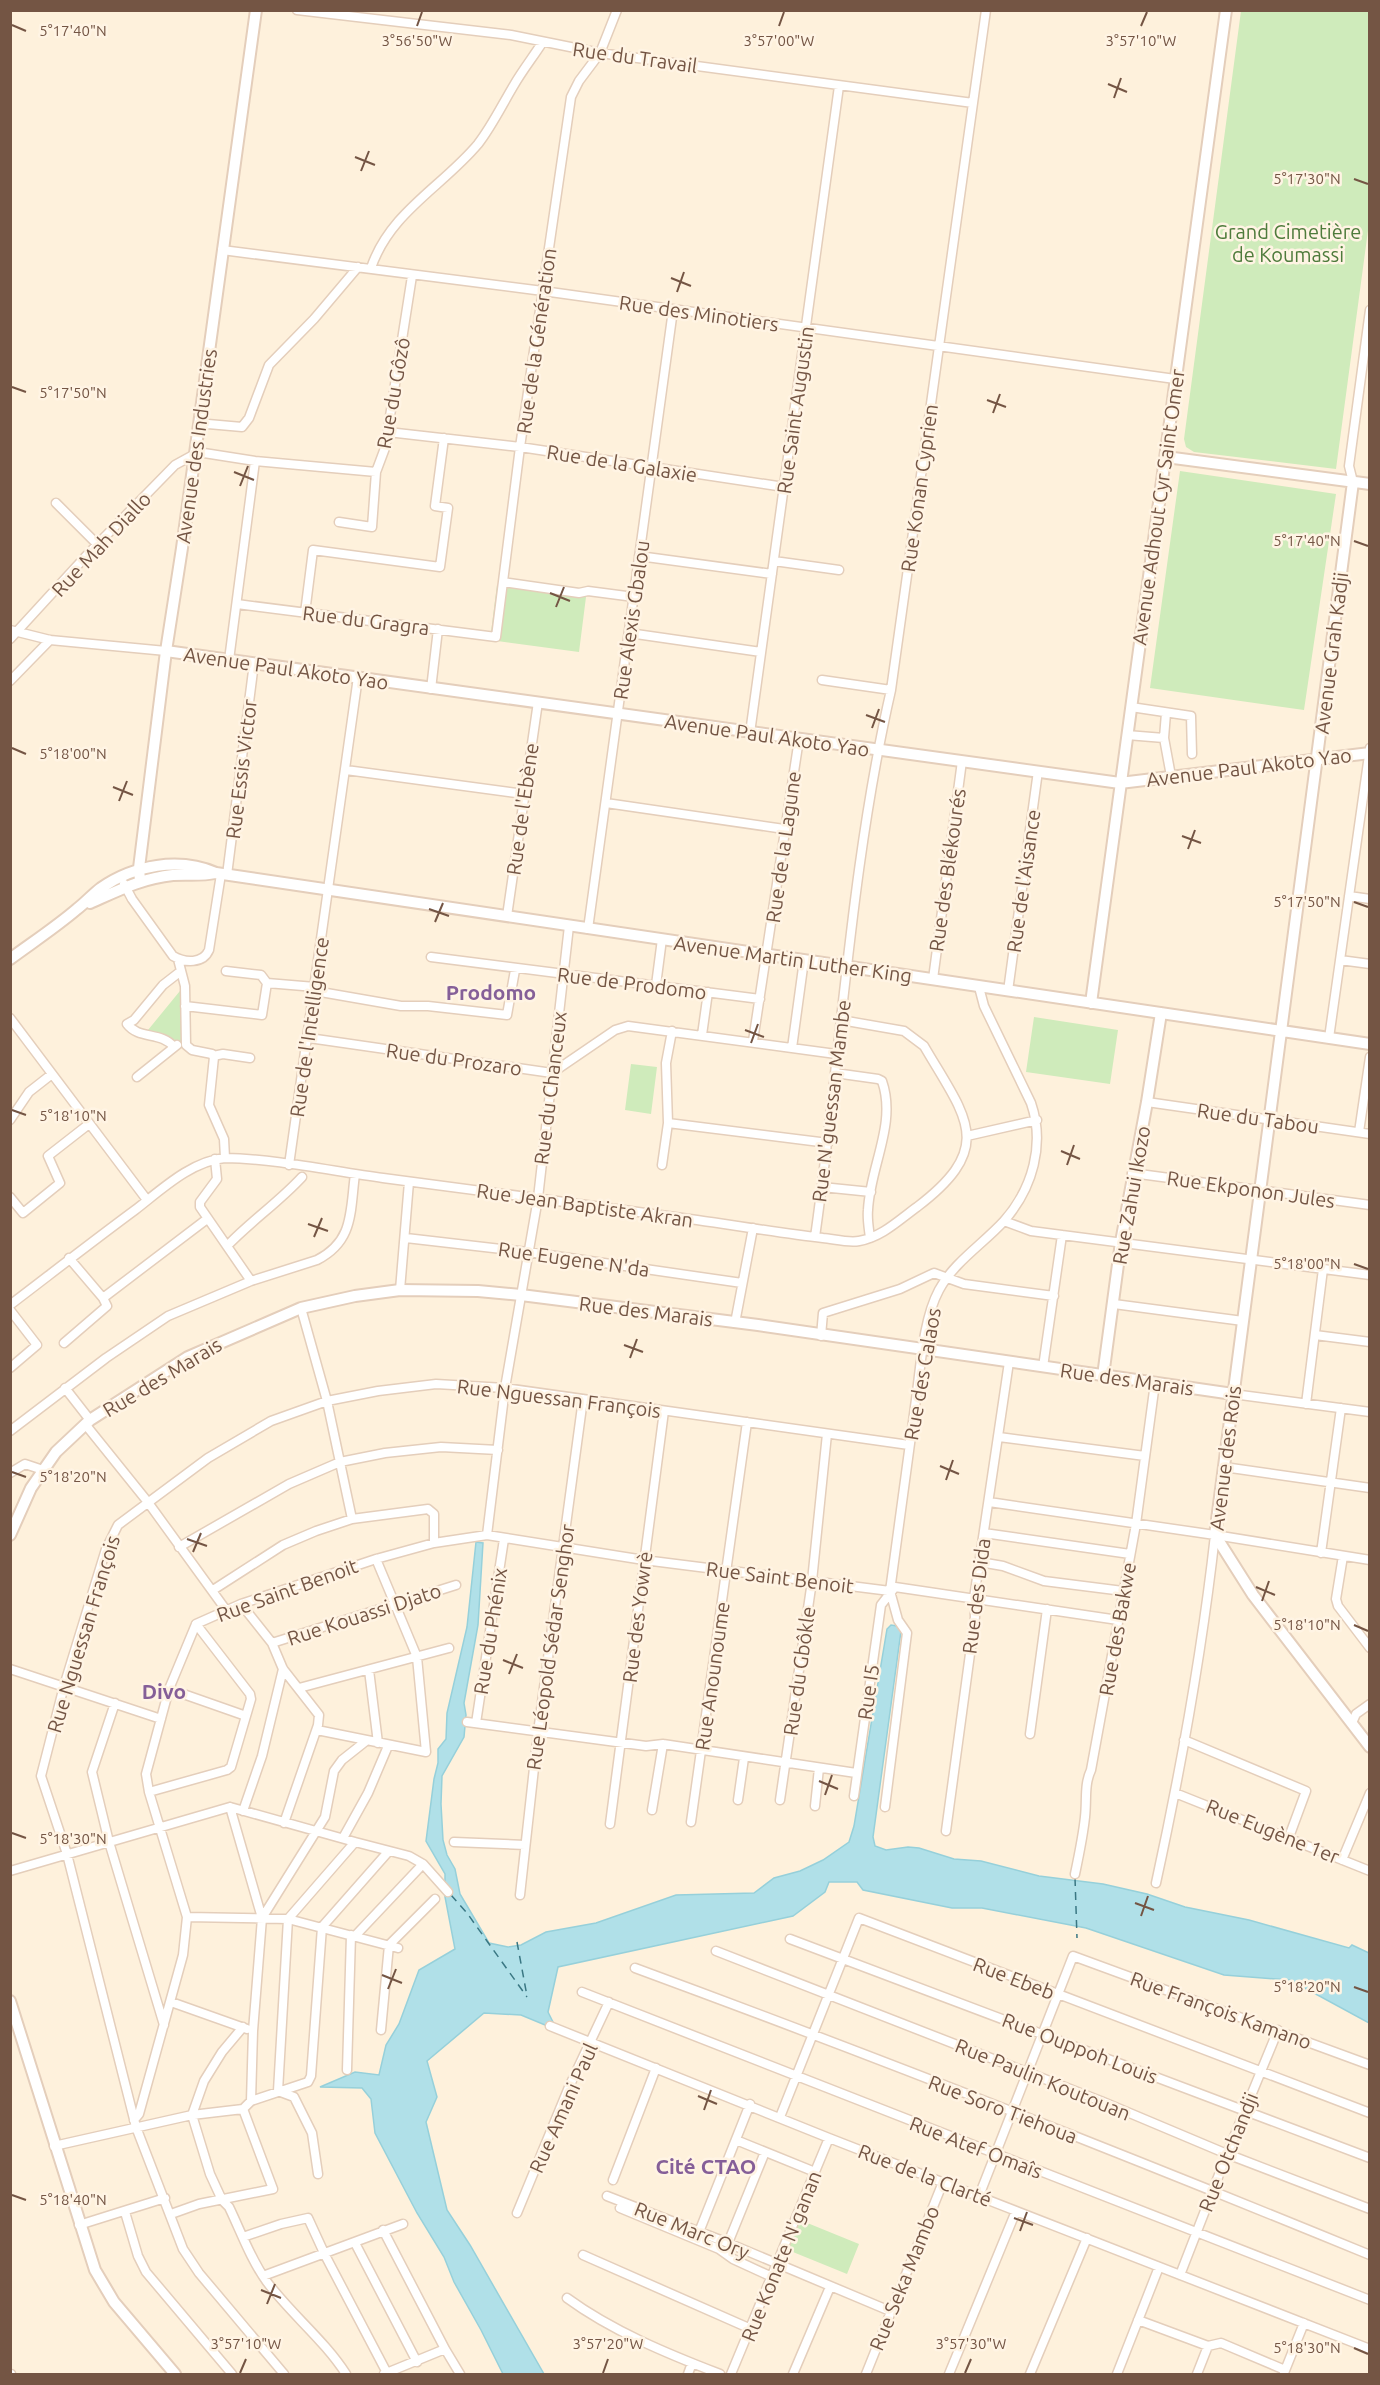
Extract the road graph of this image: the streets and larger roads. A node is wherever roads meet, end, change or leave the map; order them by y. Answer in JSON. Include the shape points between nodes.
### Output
{"nodes":[{"id":1,"x":256,"y":10,"type":"edge"},
{"id":2,"x":297,"y":10,"type":"edge"},
{"id":3,"x":617,"y":10,"type":"edge"},
{"id":4,"x":986,"y":10,"type":"edge"},
{"id":5,"x":1226,"y":10,"type":"edge"},
{"id":6,"x":542,"y":43,"type":"junction"},
{"id":7,"x":600,"y":53,"type":"junction"},
{"id":8,"x":839,"y":86,"type":"junction"},
{"id":9,"x":973,"y":103,"type":"junction"},
{"id":10,"x":222,"y":250,"type":"junction"},
{"id":11,"x":358,"y":267,"type":"junction"},
{"id":12,"x":371,"y":268,"type":"junction"},
{"id":13,"x":412,"y":276,"type":"junction"},
{"id":14,"x":543,"y":291,"type":"junction"},
{"id":15,"x":673,"y":310,"type":"junction"},
{"id":16,"x":1370,"y":310,"type":"edge"},
{"id":17,"x":806,"y":328,"type":"junction"},
{"id":18,"x":939,"y":347,"type":"junction"},
{"id":19,"x":1175,"y":379,"type":"junction"},
{"id":20,"x":199,"y":428,"type":"junction"},
{"id":21,"x":388,"y":432,"type":"junction"},
{"id":22,"x":444,"y":438,"type":"junction"},
{"id":23,"x":520,"y":447,"type":"junction"},
{"id":24,"x":195,"y":454,"type":"junction"},
{"id":25,"x":1166,"y":457,"type":"junction"},
{"id":26,"x":255,"y":461,"type":"junction"},
{"id":27,"x":651,"y":468,"type":"junction"},
{"id":28,"x":376,"y":472,"type":"junction"},
{"id":29,"x":1353,"y":482,"type":"junction"},
{"id":30,"x":1370,"y":484,"type":"edge"},
{"id":31,"x":784,"y":487,"type":"junction"},
{"id":32,"x":56,"y":503,"type":"dead end"},
{"id":33,"x":339,"y":522,"type":"dead end"},
{"id":34,"x":98,"y":545,"type":"junction"},
{"id":35,"x":639,"y":556,"type":"junction"},
{"id":36,"x":774,"y":561,"type":"junction"},
{"id":37,"x":839,"y":570,"type":"dead end"},
{"id":38,"x":772,"y":574,"type":"junction"},
{"id":39,"x":503,"y":582,"type":"junction"},
{"id":40,"x":634,"y":597,"type":"junction"},
{"id":41,"x":237,"y":604,"type":"junction"},
{"id":42,"x":305,"y":613,"type":"junction"},
{"id":43,"x":438,"y":629,"type":"junction"},
{"id":44,"x":14,"y":631,"type":"edge"},
{"id":45,"x":629,"y":633,"type":"junction"},
{"id":46,"x":496,"y":637,"type":"joint"},
{"id":47,"x":10,"y":639,"type":"edge"},
{"id":48,"x":50,"y":640,"type":"junction"},
{"id":49,"x":166,"y":651,"type":"junction"},
{"id":50,"x":762,"y":652,"type":"junction"},
{"id":51,"x":229,"y":660,"type":"junction"},
{"id":52,"x":254,"y":663,"type":"junction"},
{"id":53,"x":358,"y":677,"type":"junction"},
{"id":54,"x":822,"y":680,"type":"dead end"},
{"id":55,"x":10,"y":681,"type":"edge"},
{"id":56,"x":431,"y":689,"type":"junction"},
{"id":57,"x":891,"y":690,"type":"junction"},
{"id":58,"x":538,"y":702,"type":"junction"},
{"id":59,"x":1131,"y":707,"type":"junction"},
{"id":60,"x":618,"y":713,"type":"junction"},
{"id":61,"x":1166,"y":713,"type":"junction"},
{"id":62,"x":750,"y":733,"type":"junction"},
{"id":63,"x":1127,"y":735,"type":"junction"},
{"id":64,"x":1164,"y":738,"type":"junction"},
{"id":65,"x":799,"y":739,"type":"junction"},
{"id":66,"x":1370,"y":748,"type":"edge"},
{"id":67,"x":878,"y":750,"type":"junction"},
{"id":68,"x":1369,"y":753,"type":"edge"},
{"id":69,"x":1192,"y":754,"type":"dead end"},
{"id":70,"x":1317,"y":759,"type":"junction"},
{"id":71,"x":962,"y":761,"type":"junction"},
{"id":72,"x":346,"y":770,"type":"junction"},
{"id":73,"x":1038,"y":771,"type":"junction"},
{"id":74,"x":1171,"y":776,"type":"junction"},
{"id":75,"x":1120,"y":783,"type":"junction"},
{"id":76,"x":524,"y":794,"type":"junction"},
{"id":77,"x":606,"y":804,"type":"junction"},
{"id":78,"x":1359,"y":828,"type":"junction"},
{"id":79,"x":784,"y":829,"type":"junction"},
{"id":80,"x":1370,"y":829,"type":"edge"},
{"id":81,"x":139,"y":868,"type":"junction"},
{"id":82,"x":221,"y":874,"type":"junction"},
{"id":83,"x":124,"y":881,"type":"junction"},
{"id":84,"x":140,"y":881,"type":"junction"},
{"id":85,"x":328,"y":890,"type":"junction"},
{"id":86,"x":1349,"y":896,"type":"junction"},
{"id":87,"x":1370,"y":899,"type":"edge"},
{"id":88,"x":507,"y":916,"type":"junction"},
{"id":89,"x":569,"y":926,"type":"junction"},
{"id":90,"x":588,"y":928,"type":"junction"},
{"id":91,"x":662,"y":939,"type":"junction"},
{"id":92,"x":767,"y":955,"type":"junction"},
{"id":93,"x":431,"y":957,"type":"dead end"},
{"id":94,"x":10,"y":959,"type":"edge"},
{"id":95,"x":178,"y":959,"type":"junction"},
{"id":96,"x":804,"y":960,"type":"junction"},
{"id":97,"x":1340,"y":960,"type":"junction"},
{"id":98,"x":1370,"y":964,"type":"edge"},
{"id":99,"x":847,"y":965,"type":"junction"},
{"id":100,"x":515,"y":970,"type":"junction"},
{"id":101,"x":181,"y":971,"type":"junction"},
{"id":102,"x":226,"y":971,"type":"dead end"},
{"id":103,"x":563,"y":974,"type":"junction"},
{"id":104,"x":933,"y":980,"type":"junction"},
{"id":105,"x":267,"y":983,"type":"junction"},
{"id":106,"x":656,"y":985,"type":"junction"},
{"id":107,"x":979,"y":987,"type":"junction"},
{"id":108,"x":315,"y":989,"type":"junction"},
{"id":109,"x":1008,"y":991,"type":"junction"},
{"id":110,"x":708,"y":992,"type":"junction"},
{"id":111,"x":760,"y":999,"type":"junction"},
{"id":112,"x":1091,"y":1003,"type":"junction"},
{"id":113,"x":185,"y":1006,"type":"junction"},
{"id":114,"x":1161,"y":1013,"type":"junction"},
{"id":115,"x":10,"y":1018,"type":"edge"},
{"id":116,"x":841,"y":1020,"type":"junction"},
{"id":117,"x":672,"y":1031,"type":"junction"},
{"id":118,"x":1282,"y":1031,"type":"junction"},
{"id":119,"x":702,"y":1035,"type":"junction"},
{"id":120,"x":309,"y":1038,"type":"junction"},
{"id":121,"x":1329,"y":1038,"type":"junction"},
{"id":122,"x":185,"y":1040,"type":"junction"},
{"id":123,"x":753,"y":1041,"type":"junction"},
{"id":124,"x":1370,"y":1044,"type":"edge"},
{"id":125,"x":174,"y":1047,"type":"junction"},
{"id":126,"x":792,"y":1048,"type":"junction"},
{"id":127,"x":836,"y":1054,"type":"junction"},
{"id":128,"x":213,"y":1056,"type":"junction"},
{"id":129,"x":1370,"y":1057,"type":"edge"},
{"id":130,"x":250,"y":1058,"type":"dead end"},
{"id":131,"x":552,"y":1073,"type":"junction"},
{"id":132,"x":835,"y":1073,"type":"junction"},
{"id":133,"x":52,"y":1074,"type":"junction"},
{"id":134,"x":137,"y":1077,"type":"dead end"},
{"id":135,"x":1147,"y":1102,"type":"junction"},
{"id":136,"x":1037,"y":1119,"type":"junction"},
{"id":137,"x":1270,"y":1119,"type":"junction"},
{"id":138,"x":10,"y":1120,"type":"edge"},
{"id":139,"x":668,"y":1123,"type":"junction"},
{"id":140,"x":89,"y":1124,"type":"junction"},
{"id":141,"x":1359,"y":1132,"type":"junction"},
{"id":142,"x":1370,"y":1134,"type":"edge"},
{"id":143,"x":967,"y":1136,"type":"junction"},
{"id":144,"x":828,"y":1143,"type":"junction"},
{"id":145,"x":225,"y":1158,"type":"junction"},
{"id":146,"x":215,"y":1159,"type":"junction"},
{"id":147,"x":289,"y":1165,"type":"junction"},
{"id":148,"x":662,"y":1165,"type":"dead end"},
{"id":149,"x":1132,"y":1173,"type":"junction"},
{"id":150,"x":355,"y":1174,"type":"junction"},
{"id":151,"x":302,"y":1177,"type":"dead end"},
{"id":152,"x":410,"y":1182,"type":"junction"},
{"id":153,"x":822,"y":1187,"type":"junction"},
{"id":154,"x":1260,"y":1190,"type":"junction"},
{"id":155,"x":871,"y":1192,"type":"junction"},
{"id":156,"x":10,"y":1197,"type":"edge"},
{"id":157,"x":538,"y":1197,"type":"junction"},
{"id":158,"x":147,"y":1200,"type":"junction"},
{"id":159,"x":1370,"y":1204,"type":"edge"},
{"id":160,"x":207,"y":1219,"type":"junction"},
{"id":161,"x":1004,"y":1221,"type":"junction"},
{"id":162,"x":753,"y":1228,"type":"junction"},
{"id":163,"x":1062,"y":1235,"type":"junction"},
{"id":164,"x":815,"y":1237,"type":"junction"},
{"id":165,"x":406,"y":1238,"type":"junction"},
{"id":166,"x":870,"y":1238,"type":"junction"},
{"id":167,"x":1120,"y":1242,"type":"junction"},
{"id":168,"x":228,"y":1245,"type":"junction"},
{"id":169,"x":528,"y":1252,"type":"junction"},
{"id":170,"x":69,"y":1258,"type":"junction"},
{"id":171,"x":1251,"y":1259,"type":"junction"},
{"id":172,"x":1323,"y":1269,"type":"junction"},
{"id":173,"x":1370,"y":1275,"type":"edge"},
{"id":174,"x":947,"y":1278,"type":"junction"},
{"id":175,"x":251,"y":1281,"type":"junction"},
{"id":176,"x":742,"y":1283,"type":"junction"},
{"id":177,"x":400,"y":1290,"type":"junction"},
{"id":178,"x":521,"y":1295,"type":"junction"},
{"id":179,"x":1054,"y":1296,"type":"junction"},
{"id":180,"x":102,"y":1298,"type":"junction"},
{"id":181,"x":1114,"y":1304,"type":"junction"},
{"id":182,"x":10,"y":1305,"type":"edge"},
{"id":183,"x":301,"y":1308,"type":"junction"},
{"id":184,"x":10,"y":1310,"type":"edge"},
{"id":185,"x":1243,"y":1321,"type":"junction"},
{"id":186,"x":735,"y":1323,"type":"junction"},
{"id":187,"x":1315,"y":1335,"type":"junction"},
{"id":188,"x":821,"y":1336,"type":"junction"},
{"id":189,"x":1370,"y":1342,"type":"edge"},
{"id":190,"x":64,"y":1343,"type":"dead end"},
{"id":191,"x":923,"y":1348,"type":"junction"},
{"id":192,"x":1009,"y":1362,"type":"junction"},
{"id":193,"x":1043,"y":1366,"type":"junction"},
{"id":194,"x":10,"y":1368,"type":"edge"},
{"id":195,"x":1103,"y":1376,"type":"junction"},
{"id":196,"x":1155,"y":1383,"type":"junction"},
{"id":197,"x":65,"y":1388,"type":"junction"},
{"id":198,"x":506,"y":1388,"type":"junction"},
{"id":199,"x":1233,"y":1394,"type":"junction"},
{"id":200,"x":583,"y":1399,"type":"junction"},
{"id":201,"x":327,"y":1401,"type":"junction"},
{"id":202,"x":1306,"y":1404,"type":"junction"},
{"id":203,"x":1341,"y":1408,"type":"junction"},
{"id":204,"x":664,"y":1411,"type":"junction"},
{"id":205,"x":1370,"y":1412,"type":"edge"},
{"id":206,"x":88,"y":1422,"type":"junction"},
{"id":207,"x":747,"y":1422,"type":"junction"},
{"id":208,"x":11,"y":1428,"type":"edge"},
{"id":209,"x":827,"y":1434,"type":"junction"},
{"id":210,"x":999,"y":1437,"type":"junction"},
{"id":211,"x":909,"y":1445,"type":"junction"},
{"id":212,"x":498,"y":1450,"type":"junction"},
{"id":213,"x":1145,"y":1456,"type":"junction"},
{"id":214,"x":340,"y":1462,"type":"junction"},
{"id":215,"x":1224,"y":1467,"type":"junction"},
{"id":216,"x":43,"y":1470,"type":"junction"},
{"id":217,"x":10,"y":1473,"type":"edge"},
{"id":218,"x":1331,"y":1482,"type":"junction"},
{"id":219,"x":1370,"y":1488,"type":"edge"},
{"id":220,"x":147,"y":1501,"type":"junction"},
{"id":221,"x":989,"y":1502,"type":"junction"},
{"id":222,"x":352,"y":1519,"type":"junction"},
{"id":223,"x":1136,"y":1524,"type":"junction"},
{"id":224,"x":984,"y":1533,"type":"junction"},
{"id":225,"x":1215,"y":1534,"type":"junction"},
{"id":226,"x":10,"y":1535,"type":"edge"},
{"id":227,"x":487,"y":1535,"type":"junction"},
{"id":228,"x":504,"y":1539,"type":"junction"},
{"id":229,"x":434,"y":1543,"type":"junction"},
{"id":230,"x":179,"y":1547,"type":"junction"},
{"id":231,"x":563,"y":1548,"type":"junction"},
{"id":232,"x":1321,"y":1553,"type":"junction"},
{"id":233,"x":1130,"y":1554,"type":"junction"},
{"id":234,"x":1343,"y":1556,"type":"junction"},
{"id":235,"x":376,"y":1559,"type":"junction"},
{"id":236,"x":644,"y":1560,"type":"junction"},
{"id":237,"x":1370,"y":1560,"type":"edge"},
{"id":238,"x":980,"y":1562,"type":"junction"},
{"id":239,"x":727,"y":1571,"type":"junction"},
{"id":240,"x":812,"y":1581,"type":"junction"},
{"id":241,"x":456,"y":1585,"type":"dead end"},
{"id":242,"x":213,"y":1590,"type":"junction"},
{"id":243,"x":890,"y":1591,"type":"junction"},
{"id":244,"x":1124,"y":1592,"type":"junction"},
{"id":245,"x":974,"y":1598,"type":"junction"},
{"id":246,"x":241,"y":1604,"type":"junction"},
{"id":247,"x":395,"y":1604,"type":"junction"},
{"id":248,"x":226,"y":1610,"type":"junction"},
{"id":249,"x":1047,"y":1610,"type":"junction"},
{"id":250,"x":1118,"y":1620,"type":"junction"},
{"id":251,"x":195,"y":1624,"type":"junction"},
{"id":252,"x":272,"y":1643,"type":"junction"},
{"id":253,"x":449,"y":1648,"type":"dead end"},
{"id":254,"x":1370,"y":1648,"type":"edge"},
{"id":255,"x":417,"y":1656,"type":"junction"},
{"id":256,"x":10,"y":1669,"type":"edge"},
{"id":257,"x":283,"y":1669,"type":"junction"},
{"id":258,"x":369,"y":1670,"type":"junction"},
{"id":259,"x":64,"y":1686,"type":"junction"},
{"id":260,"x":298,"y":1688,"type":"junction"},
{"id":261,"x":169,"y":1689,"type":"junction"},
{"id":262,"x":115,"y":1703,"type":"junction"},
{"id":263,"x":1370,"y":1704,"type":"edge"},
{"id":264,"x":246,"y":1716,"type":"junction"},
{"id":265,"x":161,"y":1719,"type":"junction"},
{"id":266,"x":1352,"y":1723,"type":"junction"},
{"id":267,"x":317,"y":1730,"type":"junction"},
{"id":268,"x":538,"y":1732,"type":"junction"},
{"id":269,"x":1030,"y":1734,"type":"dead end"},
{"id":270,"x":1184,"y":1740,"type":"junction"},
{"id":271,"x":366,"y":1741,"type":"junction"},
{"id":272,"x":621,"y":1742,"type":"junction"},
{"id":273,"x":378,"y":1743,"type":"junction"},
{"id":274,"x":663,"y":1744,"type":"junction"},
{"id":275,"x":388,"y":1746,"type":"junction"},
{"id":276,"x":1370,"y":1747,"type":"edge"},
{"id":277,"x":702,"y":1751,"type":"junction"},
{"id":278,"x":744,"y":1758,"type":"junction"},
{"id":279,"x":786,"y":1764,"type":"junction"},
{"id":280,"x":819,"y":1768,"type":"junction"},
{"id":281,"x":856,"y":1773,"type":"junction"},
{"id":282,"x":149,"y":1792,"type":"junction"},
{"id":283,"x":1370,"y":1792,"type":"edge"},
{"id":284,"x":1176,"y":1793,"type":"junction"},
{"id":285,"x":854,"y":1796,"type":"dead end"},
{"id":286,"x":738,"y":1800,"type":"dead end"},
{"id":287,"x":780,"y":1800,"type":"dead end"},
{"id":288,"x":815,"y":1806,"type":"dead end"},
{"id":289,"x":230,"y":1807,"type":"junction"},
{"id":290,"x":885,"y":1807,"type":"dead end"},
{"id":291,"x":652,"y":1810,"type":"dead end"},
{"id":292,"x":243,"y":1811,"type":"junction"},
{"id":293,"x":691,"y":1822,"type":"dead end"},
{"id":294,"x":284,"y":1823,"type":"junction"},
{"id":295,"x":610,"y":1824,"type":"dead end"},
{"id":296,"x":161,"y":1828,"type":"junction"},
{"id":297,"x":946,"y":1831,"type":"dead end"},
{"id":298,"x":316,"y":1832,"type":"junction"},
{"id":299,"x":1289,"y":1837,"type":"junction"},
{"id":300,"x":343,"y":1838,"type":"junction"},
{"id":301,"x":109,"y":1842,"type":"junction"},
{"id":302,"x":355,"y":1842,"type":"junction"},
{"id":303,"x":454,"y":1842,"type":"dead end"},
{"id":304,"x":525,"y":1845,"type":"junction"},
{"id":305,"x":388,"y":1852,"type":"junction"},
{"id":306,"x":67,"y":1854,"type":"junction"},
{"id":307,"x":1342,"y":1860,"type":"junction"},
{"id":308,"x":423,"y":1864,"type":"junction"},
{"id":309,"x":10,"y":1871,"type":"edge"},
{"id":310,"x":1370,"y":1871,"type":"edge"},
{"id":311,"x":1075,"y":1874,"type":"dead end"},
{"id":312,"x":1156,"y":1883,"type":"dead end"},
{"id":313,"x":448,"y":1892,"type":"dead end"},
{"id":314,"x":520,"y":1895,"type":"dead end"},
{"id":315,"x":435,"y":1899,"type":"dead end"},
{"id":316,"x":187,"y":1917,"type":"junction"},
{"id":317,"x":262,"y":1918,"type":"junction"},
{"id":318,"x":288,"y":1919,"type":"junction"},
{"id":319,"x":322,"y":1927,"type":"junction"},
{"id":320,"x":353,"y":1936,"type":"junction"},
{"id":321,"x":790,"y":1939,"type":"dead end"},
{"id":322,"x":393,"y":1946,"type":"junction"},
{"id":323,"x":716,"y":1951,"type":"dead end"},
{"id":324,"x":843,"y":1958,"type":"junction"},
{"id":325,"x":635,"y":1968,"type":"dead end"},
{"id":326,"x":582,"y":1992,"type":"dead end"},
{"id":327,"x":829,"y":1994,"type":"junction"},
{"id":328,"x":1058,"y":1995,"type":"junction"},
{"id":329,"x":10,"y":2001,"type":"edge"},
{"id":330,"x":171,"y":2002,"type":"junction"},
{"id":331,"x":609,"y":2002,"type":"junction"},
{"id":332,"x":164,"y":2025,"type":"junction"},
{"id":333,"x":550,"y":2026,"type":"dead end"},
{"id":334,"x":243,"y":2027,"type":"junction"},
{"id":335,"x":381,"y":2030,"type":"dead end"},
{"id":336,"x":1278,"y":2030,"type":"junction"},
{"id":337,"x":253,"y":2031,"type":"junction"},
{"id":338,"x":1042,"y":2034,"type":"junction"},
{"id":339,"x":813,"y":2035,"type":"junction"},
{"id":340,"x":591,"y":2043,"type":"junction"},
{"id":341,"x":1370,"y":2065,"type":"edge"},
{"id":342,"x":656,"y":2068,"type":"junction"},
{"id":343,"x":347,"y":2070,"type":"dead end"},
{"id":344,"x":1260,"y":2071,"type":"junction"},
{"id":345,"x":1028,"y":2072,"type":"junction"},
{"id":346,"x":797,"y":2077,"type":"junction"},
{"id":347,"x":278,"y":2091,"type":"junction"},
{"id":348,"x":250,"y":2101,"type":"junction"},
{"id":349,"x":750,"y":2104,"type":"junction"},
{"id":350,"x":243,"y":2109,"type":"junction"},
{"id":351,"x":1245,"y":2110,"type":"junction"},
{"id":352,"x":1012,"y":2113,"type":"junction"},
{"id":353,"x":1370,"y":2113,"type":"edge"},
{"id":354,"x":192,"y":2115,"type":"junction"},
{"id":355,"x":780,"y":2117,"type":"junction"},
{"id":356,"x":135,"y":2123,"type":"junction"},
{"id":357,"x":829,"y":2138,"type":"junction"},
{"id":358,"x":736,"y":2140,"type":"junction"},
{"id":359,"x":54,"y":2146,"type":"junction"},
{"id":360,"x":765,"y":2152,"type":"junction"},
{"id":361,"x":995,"y":2154,"type":"junction"},
{"id":362,"x":1227,"y":2154,"type":"junction"},
{"id":363,"x":1370,"y":2158,"type":"edge"},
{"id":364,"x":815,"y":2172,"type":"junction"},
{"id":365,"x":318,"y":2174,"type":"dead end"},
{"id":366,"x":613,"y":2180,"type":"dead end"},
{"id":367,"x":943,"y":2182,"type":"junction"},
{"id":368,"x":1213,"y":2191,"type":"junction"},
{"id":369,"x":607,"y":2196,"type":"dead end"},
{"id":370,"x":979,"y":2196,"type":"junction"},
{"id":371,"x":165,"y":2198,"type":"junction"},
{"id":372,"x":222,"y":2200,"type":"junction"},
{"id":373,"x":621,"y":2208,"type":"dead end"},
{"id":374,"x":1370,"y":2209,"type":"edge"},
{"id":375,"x":1016,"y":2211,"type":"junction"},
{"id":376,"x":125,"y":2212,"type":"junction"},
{"id":377,"x":517,"y":2213,"type":"dead end"},
{"id":378,"x":171,"y":2214,"type":"junction"},
{"id":379,"x":403,"y":2224,"type":"dead end"},
{"id":380,"x":79,"y":2225,"type":"junction"},
{"id":381,"x":383,"y":2230,"type":"junction"},
{"id":382,"x":699,"y":2232,"type":"junction"},
{"id":383,"x":1196,"y":2233,"type":"junction"},
{"id":384,"x":243,"y":2237,"type":"junction"},
{"id":385,"x":1087,"y":2238,"type":"junction"},
{"id":386,"x":355,"y":2243,"type":"junction"},
{"id":387,"x":728,"y":2243,"type":"junction"},
{"id":388,"x":325,"y":2254,"type":"junction"},
{"id":389,"x":583,"y":2254,"type":"dead end"},
{"id":390,"x":1370,"y":2255,"type":"edge"},
{"id":391,"x":777,"y":2265,"type":"junction"},
{"id":392,"x":1159,"y":2267,"type":"junction"},
{"id":393,"x":1180,"y":2275,"type":"junction"},
{"id":394,"x":263,"y":2276,"type":"junction"},
{"id":395,"x":772,"y":2277,"type":"junction"},
{"id":396,"x":830,"y":2287,"type":"junction"},
{"id":397,"x":567,"y":2298,"type":"dead end"},
{"id":398,"x":1370,"y":2301,"type":"edge"},
{"id":399,"x":890,"y":2311,"type":"junction"},
{"id":400,"x":1138,"y":2320,"type":"junction"},
{"id":401,"x":1304,"y":2323,"type":"junction"},
{"id":402,"x":751,"y":2329,"type":"junction"},
{"id":403,"x":1208,"y":2346,"type":"junction"},
{"id":404,"x":445,"y":2349,"type":"junction"},
{"id":405,"x":1370,"y":2349,"type":"edge"},
{"id":406,"x":414,"y":2363,"type":"junction"},
{"id":407,"x":692,"y":2363,"type":"junction"},
{"id":408,"x":1284,"y":2373,"type":"edge"},
{"id":409,"x":175,"y":2374,"type":"edge"},
{"id":410,"x":232,"y":2374,"type":"edge"},
{"id":411,"x":284,"y":2374,"type":"edge"},
{"id":412,"x":346,"y":2374,"type":"edge"},
{"id":413,"x":385,"y":2374,"type":"edge"},
{"id":414,"x":414,"y":2374,"type":"edge"},
{"id":415,"x":460,"y":2374,"type":"edge"},
{"id":416,"x":687,"y":2374,"type":"edge"},
{"id":417,"x":720,"y":2374,"type":"edge"},
{"id":418,"x":731,"y":2374,"type":"edge"},
{"id":419,"x":793,"y":2374,"type":"edge"},
{"id":420,"x":866,"y":2374,"type":"edge"},
{"id":421,"x":949,"y":2374,"type":"edge"},
{"id":422,"x":1030,"y":2374,"type":"edge"},
{"id":423,"x":1117,"y":2374,"type":"edge"},
{"id":424,"x":1197,"y":2374,"type":"edge"}],
"edges":[{"from":1,"to":10,"type":"street","name":"Avenue des Industries"},
{"from":2,"to":6,"type":"street","name":"Rue du Travail","via":[[510,35]]},
{"from":3,"to":7,"type":"street","name":"Rue de la Génération"},
{"from":4,"to":9,"type":"street","name":"Rue Konan Cyprien"},
{"from":5,"to":19,"type":"street","name":"Avenue Adhout Cyr Saint Omer"},
{"from":6,"to":7,"type":"street","name":"Rue du Travail"},
{"from":6,"to":12,"type":"street","via":[[480,141],[392,228],[379,246]]},
{"from":7,"to":8,"type":"street","name":"Rue du Travail"},
{"from":7,"to":14,"type":"street","name":"Rue de la Génération","via":[[571,97]]},
{"from":8,"to":9,"type":"street","name":"Rue du Travail"},
{"from":8,"to":17,"type":"street","name":"Rue Saint Augustin"},
{"from":9,"to":18,"type":"street","name":"Rue Konan Cyprien"},
{"from":10,"to":11,"type":"street","name":"Rue des Minotiers"},
{"from":10,"to":20,"type":"street","name":"Avenue des Industries"},
{"from":11,"to":12,"type":"street","name":"Rue des Minotiers"},
{"from":11,"to":20,"type":"street","via":[[268,365],[242,427],[215,423]]},
{"from":12,"to":13,"type":"street","name":"Rue des Minotiers"},
{"from":13,"to":14,"type":"street","name":"Rue des Minotiers"},
{"from":13,"to":21,"type":"street","name":"Rue du Gôzô"},
{"from":14,"to":15,"type":"street","name":"Rue des Minotiers"},
{"from":14,"to":23,"type":"street","name":"Rue de la Génération"},
{"from":15,"to":17,"type":"street","name":"Rue des Minotiers"},
{"from":15,"to":27,"type":"street","name":"Rue Alexis Gbalou"},
{"from":16,"to":29,"type":"street","name":"Avenue Grah Kadji","via":[[1349,466]]},
{"from":17,"to":18,"type":"street","name":"Rue des Minotiers"},
{"from":17,"to":31,"type":"street","name":"Rue Saint Augustin"},
{"from":18,"to":19,"type":"street","name":"Rue des Minotiers"},
{"from":18,"to":57,"type":"street","name":"Rue Konan Cyprien"},
{"from":19,"to":25,"type":"street","name":"Avenue Adhout Cyr Saint Omer"},
{"from":20,"to":24,"type":"street","name":"Avenue des Industries"},
{"from":21,"to":22,"type":"street","name":"Rue de la Galaxie"},
{"from":21,"to":28,"type":"street","name":"Rue du Gôzô"},
{"from":22,"to":23,"type":"street","name":"Rue de la Galaxie"},
{"from":22,"to":42,"type":"street","via":[[435,506],[448,508],[440,567],[313,550]]},
{"from":23,"to":27,"type":"street","name":"Rue de la Galaxie"},
{"from":23,"to":39,"type":"street","name":"Rue de la Génération"},
{"from":24,"to":26,"type":"street","name":"Rue du Gôzô"},
{"from":24,"to":34,"type":"street","name":"Rue Mah Diallo","via":[[175,465]]},
{"from":24,"to":49,"type":"street","name":"Avenue des Industries"},
{"from":25,"to":29,"type":"street"},
{"from":25,"to":59,"type":"street","name":"Avenue Adhout Cyr Saint Omer"},
{"from":26,"to":28,"type":"street","name":"Rue du Gôzô"},
{"from":26,"to":41,"type":"street"},
{"from":27,"to":31,"type":"street","name":"Rue de la Galaxie"},
{"from":27,"to":35,"type":"street","name":"Rue Alexis Gbalou"},
{"from":28,"to":33,"type":"street","via":[[372,527]]},
{"from":29,"to":30,"type":"street"},
{"from":29,"to":70,"type":"street","name":"Avenue Grah Kadji"},
{"from":31,"to":36,"type":"street","name":"Rue Saint Augustin"},
{"from":32,"to":34,"type":"street"},
{"from":34,"to":44,"type":"street","name":"Rue Mah Diallo"},
{"from":35,"to":38,"type":"street"},
{"from":35,"to":40,"type":"street","name":"Rue Alexis Gbalou"},
{"from":36,"to":37,"type":"street"},
{"from":36,"to":38,"type":"street","name":"Rue Saint Augustin"},
{"from":38,"to":50,"type":"street","name":"Rue Saint Augustin"},
{"from":39,"to":40,"type":"street"},
{"from":39,"to":46,"type":"street","name":"Rue de la Génération"},
{"from":40,"to":45,"type":"street","name":"Rue Alexis Gbalou"},
{"from":41,"to":42,"type":"street","name":"Rue du Gragra"},
{"from":41,"to":51,"type":"street"},
{"from":42,"to":43,"type":"street","name":"Rue du Gragra"},
{"from":43,"to":46,"type":"street","name":"Rue du Gragra"},
{"from":43,"to":56,"type":"street"},
{"from":44,"to":47,"type":"street","name":"Rue Mah Diallo"},
{"from":44,"to":48,"type":"street"},
{"from":45,"to":50,"type":"street"},
{"from":45,"to":60,"type":"street","name":"Rue Alexis Gbalou"},
{"from":48,"to":49,"type":"street"},
{"from":48,"to":55,"type":"street"},
{"from":49,"to":51,"type":"street","name":"Avenue Paul Akoto Yao"},
{"from":49,"to":81,"type":"street","name":"Avenue des Industries"},
{"from":50,"to":62,"type":"street","name":"Rue Saint Augustin"},
{"from":51,"to":52,"type":"street","name":"Avenue Paul Akoto Yao"},
{"from":52,"to":53,"type":"street","name":"Avenue Paul Akoto Yao"},
{"from":52,"to":82,"type":"street","name":"Rue Essis Victor"},
{"from":53,"to":56,"type":"street","name":"Avenue Paul Akoto Yao"},
{"from":53,"to":72,"type":"street","name":"Rue de l'Intelligence"},
{"from":54,"to":57,"type":"street"},
{"from":56,"to":58,"type":"street","name":"Avenue Paul Akoto Yao"},
{"from":57,"to":67,"type":"street","name":"Rue Konan Cyprien"},
{"from":58,"to":60,"type":"street","name":"Avenue Paul Akoto Yao"},
{"from":58,"to":76,"type":"street","name":"Rue de l'Ebène"},
{"from":59,"to":61,"type":"street"},
{"from":59,"to":63,"type":"street","name":"Avenue Adhout Cyr Saint Omer"},
{"from":60,"to":62,"type":"street","name":"Avenue Paul Akoto Yao"},
{"from":60,"to":77,"type":"street","name":"Rue Alexis Gbalou"},
{"from":61,"to":64,"type":"street"},
{"from":61,"to":69,"type":"street","via":[[1191,716]]},
{"from":62,"to":65,"type":"street","name":"Avenue Paul Akoto Yao"},
{"from":63,"to":64,"type":"street"},
{"from":63,"to":75,"type":"street","name":"Avenue Adhout Cyr Saint Omer"},
{"from":64,"to":74,"type":"street"},
{"from":65,"to":67,"type":"street","name":"Avenue Paul Akoto Yao"},
{"from":65,"to":79,"type":"street","name":"Rue de la Lagune"},
{"from":66,"to":68,"type":"street"},
{"from":67,"to":71,"type":"street","name":"Avenue Paul Akoto Yao"},
{"from":67,"to":99,"type":"street","name":"Rue Konan Cyprien"},
{"from":68,"to":70,"type":"street","name":"Avenue Paul Akoto Yao"},
{"from":68,"to":78,"type":"street"},
{"from":70,"to":74,"type":"street","name":"Avenue Paul Akoto Yao"},
{"from":70,"to":118,"type":"street","name":"Avenue Grah Kadji"},
{"from":71,"to":73,"type":"street","name":"Avenue Paul Akoto Yao"},
{"from":71,"to":104,"type":"street","name":"Rue des Blékourés"},
{"from":72,"to":76,"type":"street"},
{"from":72,"to":85,"type":"street","name":"Rue de l'Intelligence"},
{"from":73,"to":75,"type":"street","name":"Avenue Paul Akoto Yao"},
{"from":73,"to":109,"type":"street","name":"Rue de l'Aisance"},
{"from":74,"to":75,"type":"street","name":"Avenue Paul Akoto Yao"},
{"from":75,"to":112,"type":"street","name":"Avenue Adhout Cyr Saint Omer"},
{"from":76,"to":88,"type":"street","name":"Rue de l'Ebène"},
{"from":77,"to":79,"type":"street"},
{"from":77,"to":90,"type":"street","name":"Rue Alexis Gbalou"},
{"from":78,"to":80,"type":"street"},
{"from":78,"to":86,"type":"street"},
{"from":79,"to":92,"type":"street","name":"Rue de la Lagune"},
{"from":81,"to":82,"type":"street","name":"Avenue Martin Luther King","via":[[191,866]]},
{"from":81,"to":83,"type":"street","name":"Avenue Martin Luther King"},
{"from":81,"to":84,"type":"street","name":"Avenue des Industries"},
{"from":82,"to":84,"type":"street","name":"Avenue Martin Luther King"},
{"from":82,"to":85,"type":"street","name":"Avenue Martin Luther King"},
{"from":82,"to":95,"type":"street","name":"Rue Essis Victor","via":[[206,956],[196,961]]},
{"from":83,"to":84,"type":"street","name":"Avenue Martin Luther King"},
{"from":83,"to":94,"type":"street","name":"Avenue Martin Luther King","via":[[101,888]]},
{"from":83,"to":95,"type":"street"},
{"from":85,"to":88,"type":"street","name":"Avenue Martin Luther King"},
{"from":85,"to":108,"type":"street","name":"Rue de l'Intelligence"},
{"from":86,"to":87,"type":"street"},
{"from":86,"to":97,"type":"street"},
{"from":88,"to":89,"type":"street","name":"Avenue Martin Luther King"},
{"from":89,"to":90,"type":"street","name":"Avenue Martin Luther King"},
{"from":89,"to":103,"type":"street","name":"Rue du Chanceux"},
{"from":90,"to":91,"type":"street","name":"Avenue Martin Luther King"},
{"from":91,"to":92,"type":"street","name":"Avenue Martin Luther King"},
{"from":91,"to":106,"type":"street"},
{"from":92,"to":96,"type":"street","name":"Avenue Martin Luther King"},
{"from":92,"to":111,"type":"street","name":"Rue de la Lagune"},
{"from":93,"to":100,"type":"street","name":"Rue de Prodomo"},
{"from":95,"to":101,"type":"street"},
{"from":96,"to":99,"type":"street","name":"Avenue Martin Luther King"},
{"from":96,"to":126,"type":"street"},
{"from":97,"to":98,"type":"street"},
{"from":97,"to":121,"type":"street"},
{"from":99,"to":104,"type":"street","name":"Avenue Martin Luther King"},
{"from":99,"to":116,"type":"street","name":"Rue N'guessan Mambe"},
{"from":100,"to":103,"type":"street","name":"Rue de Prodomo"},
{"from":100,"to":108,"type":"street","via":[[507,1015],[401,1006]]},
{"from":101,"to":113,"type":"street"},
{"from":101,"to":125,"type":"street","via":[[127,1024],[135,1033],[164,1038]]},
{"from":102,"to":105,"type":"street","via":[[261,975]]},
{"from":103,"to":106,"type":"street","name":"Rue de Prodomo"},
{"from":103,"to":131,"type":"street","name":"Rue du Chanceux"},
{"from":104,"to":107,"type":"street","name":"Avenue Martin Luther King"},
{"from":105,"to":108,"type":"street"},
{"from":105,"to":113,"type":"street","via":[[262,1015]]},
{"from":106,"to":110,"type":"street","name":"Rue de Prodomo"},
{"from":107,"to":109,"type":"street","name":"Avenue Martin Luther King"},
{"from":107,"to":136,"type":"street","name":"Rue des Calaos","via":[[984,1006]]},
{"from":108,"to":120,"type":"street","name":"Rue de l'Intelligence"},
{"from":109,"to":112,"type":"street","name":"Avenue Martin Luther King"},
{"from":110,"to":111,"type":"street","name":"Rue de Prodomo"},
{"from":110,"to":119,"type":"street"},
{"from":111,"to":123,"type":"street","name":"Rue de la Lagune"},
{"from":112,"to":114,"type":"street","name":"Avenue Martin Luther King"},
{"from":113,"to":122,"type":"street"},
{"from":114,"to":118,"type":"street","name":"Avenue Martin Luther King"},
{"from":114,"to":135,"type":"street","name":"Rue Zahui Ikozo"},
{"from":115,"to":133,"type":"street"},
{"from":116,"to":127,"type":"street","name":"Rue N'guessan Mambe"},
{"from":116,"to":143,"type":"street","name":"Rue Jean Baptiste Akran","via":[[904,1031],[916,1038],[962,1112]]},
{"from":117,"to":119,"type":"street"},
{"from":117,"to":131,"type":"street","via":[[621,1027]]},
{"from":117,"to":139,"type":"street","via":[[666,1063]]},
{"from":118,"to":121,"type":"street","name":"Avenue Martin Luther King"},
{"from":118,"to":137,"type":"street","name":"Avenue des Rois"},
{"from":119,"to":123,"type":"street"},
{"from":120,"to":131,"type":"street","name":"Rue du Prozaro"},
{"from":120,"to":147,"type":"street","name":"Rue de l'Intelligence"},
{"from":121,"to":124,"type":"street","name":"Avenue Martin Luther King"},
{"from":122,"to":125,"type":"street"},
{"from":122,"to":128,"type":"street","via":[[188,1048]]},
{"from":123,"to":126,"type":"street"},
{"from":125,"to":134,"type":"street"},
{"from":126,"to":127,"type":"street"},
{"from":127,"to":132,"type":"street","name":"Rue N'guessan Mambe"},
{"from":128,"to":130,"type":"street"},
{"from":128,"to":145,"type":"street","via":[[209,1105],[224,1139]]},
{"from":129,"to":141,"type":"street"},
{"from":131,"to":157,"type":"street","name":"Rue du Chanceux"},
{"from":132,"to":144,"type":"street","name":"Rue N'guessan Mambe"},
{"from":132,"to":155,"type":"street","via":[[878,1079],[884,1087],[888,1109]]},
{"from":133,"to":138,"type":"street","via":[[29,1092]]},
{"from":133,"to":140,"type":"street"},
{"from":135,"to":137,"type":"street","name":"Rue du Tabou"},
{"from":135,"to":149,"type":"street","name":"Rue Zahui Ikozo"},
{"from":136,"to":143,"type":"street"},
{"from":136,"to":161,"type":"street","name":"Rue des Calaos","via":[[1038,1143],[1030,1175]]},
{"from":137,"to":141,"type":"street","name":"Rue du Tabou"},
{"from":137,"to":154,"type":"street","name":"Avenue des Rois"},
{"from":139,"to":144,"type":"street"},
{"from":139,"to":148,"type":"street"},
{"from":140,"to":156,"type":"street","via":[[48,1156],[60,1183],[22,1213]]},
{"from":140,"to":158,"type":"street"},
{"from":141,"to":142,"type":"street","name":"Rue du Tabou"},
{"from":143,"to":166,"type":"street","name":"Rue Jean Baptiste Akran","via":[[966,1149],[952,1177],[886,1230]]},
{"from":144,"to":153,"type":"street","name":"Rue N'guessan Mambe"},
{"from":145,"to":146,"type":"street","name":"Rue Jean Baptiste Akran"},
{"from":145,"to":147,"type":"street","name":"Rue Jean Baptiste Akran"},
{"from":146,"to":158,"type":"street","name":"Rue Jean Baptiste Akran","via":[[191,1169]]},
{"from":146,"to":160,"type":"street","via":[[217,1179],[200,1202]]},
{"from":147,"to":150,"type":"street","name":"Rue Jean Baptiste Akran"},
{"from":149,"to":154,"type":"street","name":"Rue Ekponon Jules"},
{"from":149,"to":167,"type":"street","name":"Rue Zahui Ikozo"},
{"from":150,"to":152,"type":"street","name":"Rue Jean Baptiste Akran"},
{"from":150,"to":175,"type":"street","via":[[348,1229],[331,1253]]},
{"from":151,"to":168,"type":"street"},
{"from":152,"to":157,"type":"street","name":"Rue Jean Baptiste Akran"},
{"from":152,"to":165,"type":"street"},
{"from":153,"to":155,"type":"street"},
{"from":153,"to":164,"type":"street","name":"Rue N'guessan Mambe"},
{"from":154,"to":159,"type":"street","name":"Rue Ekponon Jules"},
{"from":154,"to":171,"type":"street","name":"Avenue des Rois"},
{"from":155,"to":166,"type":"street"},
{"from":157,"to":162,"type":"street","name":"Rue Jean Baptiste Akran"},
{"from":157,"to":169,"type":"street","name":"Rue du Chanceux"},
{"from":158,"to":170,"type":"street","name":"Rue Jean Baptiste Akran"},
{"from":160,"to":168,"type":"street"},
{"from":160,"to":180,"type":"street"},
{"from":161,"to":163,"type":"street","via":[[1031,1231]]},
{"from":161,"to":174,"type":"street","name":"Rue des Calaos"},
{"from":162,"to":164,"type":"street","name":"Rue Jean Baptiste Akran"},
{"from":162,"to":176,"type":"street"},
{"from":163,"to":167,"type":"street"},
{"from":163,"to":179,"type":"street"},
{"from":164,"to":166,"type":"street","name":"Rue Jean Baptiste Akran","via":[[857,1241]]},
{"from":165,"to":169,"type":"street","name":"Rue Eugene N'da"},
{"from":165,"to":177,"type":"street"},
{"from":167,"to":171,"type":"street"},
{"from":167,"to":181,"type":"street","name":"Rue Zahui Ikozo"},
{"from":168,"to":175,"type":"street"},
{"from":169,"to":176,"type":"street","name":"Rue Eugene N'da"},
{"from":169,"to":178,"type":"street","name":"Rue du Chanceux"},
{"from":170,"to":180,"type":"street"},
{"from":170,"to":182,"type":"street","name":"Rue Jean Baptiste Akran"},
{"from":171,"to":172,"type":"street"},
{"from":171,"to":185,"type":"street","name":"Avenue des Rois"},
{"from":172,"to":173,"type":"street"},
{"from":172,"to":187,"type":"street"},
{"from":174,"to":179,"type":"street","via":[[963,1284]]},
{"from":174,"to":188,"type":"street","via":[[934,1273],[900,1289],[824,1313]]},
{"from":174,"to":191,"type":"street","name":"Rue des Calaos","via":[[933,1303]]},
{"from":175,"to":197,"type":"street","via":[[168,1316]]},
{"from":176,"to":186,"type":"street"},
{"from":177,"to":178,"type":"street","name":"Rue des Marais"},
{"from":177,"to":183,"type":"street","name":"Rue des Marais"},
{"from":178,"to":186,"type":"street","name":"Rue des Marais"},
{"from":178,"to":198,"type":"street","name":"Rue du Chanceux"},
{"from":179,"to":193,"type":"street"},
{"from":180,"to":190,"type":"street","via":[[104,1310]]},
{"from":181,"to":185,"type":"street"},
{"from":181,"to":195,"type":"street","name":"Rue Zahui Ikozo"},
{"from":183,"to":201,"type":"street"},
{"from":183,"to":206,"type":"street","name":"Rue des Marais","via":[[188,1357]]},
{"from":184,"to":194,"type":"street","via":[[37,1344]]},
{"from":185,"to":199,"type":"street","name":"Avenue des Rois"},
{"from":186,"to":188,"type":"street","name":"Rue des Marais"},
{"from":187,"to":189,"type":"street"},
{"from":187,"to":202,"type":"street"},
{"from":188,"to":191,"type":"street","name":"Rue des Marais"},
{"from":191,"to":192,"type":"street","name":"Rue des Marais"},
{"from":191,"to":211,"type":"street","name":"Rue des Calaos"},
{"from":192,"to":193,"type":"street","name":"Rue des Marais"},
{"from":192,"to":210,"type":"street","name":"Rue des Dida"},
{"from":193,"to":195,"type":"street","name":"Rue des Marais"},
{"from":195,"to":196,"type":"street","name":"Rue des Marais"},
{"from":196,"to":199,"type":"street","name":"Rue des Marais"},
{"from":196,"to":213,"type":"street","name":"Rue des Bakwe"},
{"from":197,"to":206,"type":"street"},
{"from":197,"to":208,"type":"street"},
{"from":198,"to":200,"type":"street","name":"Rue Nguessan François"},
{"from":198,"to":201,"type":"street","name":"Rue Nguessan François","via":[[436,1384]]},
{"from":198,"to":212,"type":"street","name":"Rue du Chanceux"},
{"from":199,"to":202,"type":"street","name":"Rue des Marais"},
{"from":199,"to":215,"type":"street","name":"Avenue des Rois"},
{"from":200,"to":204,"type":"street","name":"Rue Nguessan François"},
{"from":200,"to":231,"type":"street","name":"Rue Léopold Sédar Senghor"},
{"from":201,"to":214,"type":"street"},
{"from":201,"to":220,"type":"street","name":"Rue Nguessan François","via":[[271,1421],[208,1458]]},
{"from":202,"to":203,"type":"street","name":"Rue des Marais"},
{"from":203,"to":205,"type":"street","name":"Rue des Marais"},
{"from":203,"to":218,"type":"street"},
{"from":204,"to":207,"type":"street","name":"Rue Nguessan François"},
{"from":204,"to":236,"type":"street","name":"Rue des Yowrè"},
{"from":206,"to":216,"type":"street","name":"Rue des Marais"},
{"from":206,"to":220,"type":"street"},
{"from":207,"to":209,"type":"street","name":"Rue Nguessan François"},
{"from":207,"to":239,"type":"street","name":"Rue Anounoume"},
{"from":209,"to":211,"type":"street","name":"Rue Nguessan François"},
{"from":209,"to":240,"type":"street","name":"Rue du Gbôkle"},
{"from":210,"to":213,"type":"street"},
{"from":210,"to":221,"type":"street","name":"Rue des Dida"},
{"from":211,"to":243,"type":"street","name":"Rue des Calaos"},
{"from":212,"to":214,"type":"street","via":[[441,1447]]},
{"from":212,"to":227,"type":"street","name":"Rue du Chanceux"},
{"from":213,"to":223,"type":"street","name":"Rue des Bakwe"},
{"from":214,"to":222,"type":"street"},
{"from":214,"to":230,"type":"street","via":[[289,1484]]},
{"from":215,"to":218,"type":"street"},
{"from":215,"to":225,"type":"street","name":"Avenue des Rois"},
{"from":216,"to":217,"type":"street","via":[[24,1464]]},
{"from":216,"to":226,"type":"street","name":"Rue des Marais"},
{"from":218,"to":219,"type":"street"},
{"from":218,"to":232,"type":"street"},
{"from":220,"to":230,"type":"street"},
{"from":220,"to":259,"type":"street","name":"Rue Nguessan François","via":[[125,1517],[111,1536]]},
{"from":221,"to":223,"type":"street"},
{"from":221,"to":224,"type":"street","name":"Rue des Dida"},
{"from":222,"to":229,"type":"street","via":[[428,1509],[434,1514]]},
{"from":222,"to":242,"type":"street","via":[[283,1545]]},
{"from":223,"to":225,"type":"street"},
{"from":223,"to":233,"type":"street","name":"Rue des Bakwe"},
{"from":224,"to":233,"type":"street"},
{"from":224,"to":238,"type":"street","name":"Rue des Dida"},
{"from":225,"to":232,"type":"street"},
{"from":225,"to":266,"type":"street","via":[[1253,1595]]},
{"from":225,"to":270,"type":"street","name":"Avenue des Rois"},
{"from":227,"to":228,"type":"street","name":"Rue Saint Benoit"},
{"from":227,"to":229,"type":"street","name":"Rue Saint Benoit"},
{"from":228,"to":231,"type":"street","name":"Rue Saint Benoit"},
{"from":228,"to":268,"type":"street","name":"Rue du Phénix","via":[[471,1723]]},
{"from":229,"to":235,"type":"street","name":"Rue Saint Benoit"},
{"from":230,"to":242,"type":"street"},
{"from":231,"to":236,"type":"street","name":"Rue Saint Benoit"},
{"from":231,"to":268,"type":"street","name":"Rue Léopold Sédar Senghor"},
{"from":232,"to":234,"type":"street"},
{"from":233,"to":244,"type":"street","name":"Rue des Bakwe"},
{"from":234,"to":237,"type":"street"},
{"from":234,"to":254,"type":"street","via":[[1338,1606]]},
{"from":235,"to":246,"type":"street","name":"Rue Saint Benoit"},
{"from":235,"to":247,"type":"street"},
{"from":236,"to":239,"type":"street","name":"Rue Saint Benoit"},
{"from":236,"to":272,"type":"street","name":"Rue des Yowrè"},
{"from":238,"to":244,"type":"street","via":[[1044,1581]]},
{"from":238,"to":245,"type":"street","name":"Rue des Dida"},
{"from":239,"to":240,"type":"street","name":"Rue Saint Benoit"},
{"from":239,"to":277,"type":"street","name":"Rue Anounoume"},
{"from":240,"to":243,"type":"street","name":"Rue Saint Benoit"},
{"from":240,"to":279,"type":"street","name":"Rue du Gbôkle"},
{"from":241,"to":247,"type":"street","name":"Rue Kouassi Djato"},
{"from":242,"to":248,"type":"street"},
{"from":243,"to":245,"type":"street","name":"Rue Saint Benoit","via":[[900,1587]]},
{"from":243,"to":281,"type":"street","name":"Rue I5","via":[[881,1605]]},
{"from":243,"to":290,"type":"street","via":[[898,1620],[907,1633]]},
{"from":244,"to":250,"type":"street","name":"Rue des Bakwe"},
{"from":245,"to":249,"type":"street","name":"Rue Saint Benoit"},
{"from":245,"to":297,"type":"street","name":"Rue des Dida","via":[[975,1617]]},
{"from":246,"to":248,"type":"street","name":"Rue Saint Benoit"},
{"from":246,"to":252,"type":"street"},
{"from":247,"to":252,"type":"street","name":"Rue Kouassi Djato"},
{"from":247,"to":255,"type":"street"},
{"from":248,"to":251,"type":"street","name":"Rue Saint Benoit"},
{"from":249,"to":250,"type":"street","name":"Rue Saint Benoit"},
{"from":249,"to":269,"type":"street"},
{"from":250,"to":311,"type":"street","name":"Rue des Bakwe","via":[[1086,1783],[1088,1796]]},
{"from":251,"to":261,"type":"street","name":"Rue Saint Benoit"},
{"from":251,"to":264,"type":"street","via":[[250,1694]]},
{"from":252,"to":257,"type":"street"},
{"from":253,"to":255,"type":"street"},
{"from":255,"to":258,"type":"street"},
{"from":255,"to":275,"type":"street","via":[[426,1752]]},
{"from":256,"to":259,"type":"street"},
{"from":257,"to":260,"type":"street"},
{"from":257,"to":292,"type":"street","via":[[262,1756]]},
{"from":258,"to":260,"type":"street"},
{"from":258,"to":273,"type":"street"},
{"from":259,"to":262,"type":"street"},
{"from":259,"to":306,"type":"street","name":"Rue Nguessan François","via":[[41,1776]]},
{"from":260,"to":267,"type":"street","via":[[319,1715]]},
{"from":261,"to":264,"type":"street"},
{"from":261,"to":265,"type":"street","name":"Rue Saint Benoit"},
{"from":262,"to":265,"type":"street"},
{"from":262,"to":301,"type":"street","via":[[92,1772]]},
{"from":263,"to":266,"type":"street","via":[[1356,1714]]},
{"from":264,"to":282,"type":"street","via":[[231,1767]]},
{"from":265,"to":282,"type":"street","name":"Rue Saint Benoit","via":[[146,1774]]},
{"from":266,"to":276,"type":"street"},
{"from":267,"to":271,"type":"street"},
{"from":267,"to":294,"type":"street"},
{"from":268,"to":272,"type":"street"},
{"from":268,"to":304,"type":"street","name":"Rue Léopold Sédar Senghor"},
{"from":270,"to":284,"type":"street","name":"Avenue des Rois"},
{"from":270,"to":299,"type":"street","via":[[1306,1791]]},
{"from":271,"to":273,"type":"street"},
{"from":271,"to":298,"type":"street","via":[[334,1771],[328,1807]]},
{"from":272,"to":274,"type":"street"},
{"from":272,"to":295,"type":"street","name":"Rue des Yowrè"},
{"from":273,"to":275,"type":"street"},
{"from":274,"to":277,"type":"street"},
{"from":274,"to":291,"type":"street"},
{"from":275,"to":300,"type":"street"},
{"from":277,"to":278,"type":"street"},
{"from":277,"to":293,"type":"street","name":"Rue Anounoume"},
{"from":278,"to":279,"type":"street"},
{"from":278,"to":286,"type":"street"},
{"from":279,"to":280,"type":"street"},
{"from":279,"to":287,"type":"street","name":"Rue du Gbôkle"},
{"from":280,"to":281,"type":"street"},
{"from":280,"to":288,"type":"street"},
{"from":281,"to":285,"type":"street","name":"Rue I5"},
{"from":282,"to":296,"type":"street","name":"Rue Saint Benoit"},
{"from":283,"to":307,"type":"street"},
{"from":284,"to":299,"type":"street","name":"Rue Eugène 1er"},
{"from":284,"to":312,"type":"street","name":"Avenue des Rois"},
{"from":289,"to":292,"type":"street"},
{"from":289,"to":296,"type":"street"},
{"from":289,"to":317,"type":"street"},
{"from":292,"to":294,"type":"street"},
{"from":294,"to":298,"type":"street"},
{"from":296,"to":301,"type":"street"},
{"from":296,"to":316,"type":"street","name":"Rue Saint Benoit"},
{"from":298,"to":300,"type":"street"},
{"from":298,"to":317,"type":"street"},
{"from":299,"to":307,"type":"street","name":"Rue Eugène 1er"},
{"from":300,"to":302,"type":"street"},
{"from":301,"to":306,"type":"street"},
{"from":301,"to":332,"type":"street"},
{"from":302,"to":305,"type":"street"},
{"from":302,"to":318,"type":"street"},
{"from":303,"to":304,"type":"street"},
{"from":304,"to":314,"type":"street","name":"Rue Léopold Sédar Senghor"},
{"from":305,"to":308,"type":"street","via":[[409,1856]]},
{"from":305,"to":319,"type":"street"},
{"from":306,"to":309,"type":"street"},
{"from":306,"to":356,"type":"street","name":"Rue Nguessan François"},
{"from":307,"to":310,"type":"street","name":"Rue Eugène 1er"},
{"from":308,"to":313,"type":"street"},
{"from":308,"to":320,"type":"street"},
{"from":315,"to":322,"type":"street"},
{"from":316,"to":317,"type":"street"},
{"from":316,"to":330,"type":"street","name":"Rue Saint Benoit","via":[[183,1955]]},
{"from":317,"to":318,"type":"street"},
{"from":317,"to":337,"type":"street"},
{"from":318,"to":319,"type":"street"},
{"from":318,"to":347,"type":"street"},
{"from":319,"to":320,"type":"street"},
{"from":319,"to":347,"type":"street","via":[[311,2076],[308,2082]]},
{"from":320,"to":322,"type":"street"},
{"from":320,"to":343,"type":"street"},
{"from":321,"to":324,"type":"street","name":"Rue Ouppoh Louis"},
{"from":322,"to":335,"type":"street"},
{"from":323,"to":327,"type":"street","name":"Rue Paulin Koutouan"},
{"from":324,"to":327,"type":"street","name":"Rue Ebeb"},
{"from":324,"to":328,"type":"street","name":"Rue Ebeb","via":[[860,1918]]},
{"from":324,"to":338,"type":"street","name":"Rue Ouppoh Louis"},
{"from":325,"to":339,"type":"street","name":"Rue Soro Tiehoua"},
{"from":326,"to":331,"type":"street","name":"Rue Atef Omaîs"},
{"from":327,"to":339,"type":"street","name":"Rue Ebeb"},
{"from":327,"to":345,"type":"street","name":"Rue Paulin Koutouan"},
{"from":328,"to":336,"type":"street","name":"Rue François Kamano","via":[[1073,1956]]},
{"from":328,"to":338,"type":"street"},
{"from":328,"to":344,"type":"street","name":"Rue Ebeb"},
{"from":329,"to":359,"type":"street"},
{"from":330,"to":332,"type":"street","name":"Rue Saint Benoit"},
{"from":330,"to":334,"type":"street"},
{"from":331,"to":340,"type":"street","name":"Rue Amani Paul"},
{"from":331,"to":346,"type":"street","name":"Rue Atef Omaîs"},
{"from":332,"to":356,"type":"street","name":"Rue Saint Benoit"},
{"from":333,"to":340,"type":"street","name":"Rue de la Clarté"},
{"from":334,"to":337,"type":"street"},
{"from":334,"to":354,"type":"street","via":[[204,2081]]},
{"from":336,"to":341,"type":"street","name":"Rue François Kamano"},
{"from":336,"to":344,"type":"street","name":"Rue Otchandji"},
{"from":337,"to":348,"type":"street"},
{"from":338,"to":345,"type":"street"},
{"from":338,"to":351,"type":"street","name":"Rue Ouppoh Louis"},
{"from":339,"to":346,"type":"street","name":"Rue Ebeb"},
{"from":339,"to":352,"type":"street","name":"Rue Soro Tiehoua"},
{"from":340,"to":342,"type":"street","name":"Rue de la Clarté"},
{"from":340,"to":377,"type":"street","name":"Rue Amani Paul"},
{"from":342,"to":349,"type":"street","name":"Rue de la Clarté"},
{"from":342,"to":366,"type":"street"},
{"from":344,"to":351,"type":"street","name":"Rue Otchandji"},
{"from":344,"to":353,"type":"street","name":"Rue Ebeb"},
{"from":345,"to":352,"type":"street"},
{"from":345,"to":362,"type":"street","name":"Rue Paulin Koutouan"},
{"from":346,"to":355,"type":"street","name":"Rue Ebeb"},
{"from":346,"to":361,"type":"street","name":"Rue Atef Omaîs"},
{"from":347,"to":348,"type":"street"},
{"from":347,"to":365,"type":"street","via":[[294,2097],[312,2133]]},
{"from":348,"to":350,"type":"street"},
{"from":349,"to":355,"type":"street","name":"Rue de la Clarté"},
{"from":349,"to":358,"type":"street"},
{"from":350,"to":354,"type":"street"},
{"from":350,"to":372,"type":"street","via":[[273,2189]]},
{"from":351,"to":362,"type":"street","name":"Rue Otchandji"},
{"from":351,"to":363,"type":"street","name":"Rue Ouppoh Louis"},
{"from":352,"to":361,"type":"street"},
{"from":352,"to":368,"type":"street","name":"Rue Soro Tiehoua"},
{"from":354,"to":356,"type":"street"},
{"from":354,"to":372,"type":"street"},
{"from":355,"to":357,"type":"street","name":"Rue de la Clarté"},
{"from":356,"to":359,"type":"street"},
{"from":356,"to":371,"type":"street","name":"Rue Nguessan François"},
{"from":357,"to":364,"type":"street","name":"Rue Konate N'ganan"},
{"from":357,"to":367,"type":"street","name":"Rue de la Clarté"},
{"from":358,"to":360,"type":"street"},
{"from":358,"to":382,"type":"street"},
{"from":359,"to":380,"type":"street"},
{"from":360,"to":364,"type":"street"},
{"from":360,"to":387,"type":"street"},
{"from":361,"to":370,"type":"street"},
{"from":361,"to":383,"type":"street","name":"Rue Atef Omaîs"},
{"from":362,"to":368,"type":"street","name":"Rue Otchandji"},
{"from":362,"to":374,"type":"street","name":"Rue Paulin Koutouan"},
{"from":364,"to":391,"type":"street","name":"Rue Konate N'ganan"},
{"from":367,"to":370,"type":"street","name":"Rue de la Clarté"},
{"from":367,"to":399,"type":"street","name":"Rue Seka Mambo"},
{"from":368,"to":383,"type":"street","name":"Rue Otchandji"},
{"from":368,"to":390,"type":"street","name":"Rue Soro Tiehoua"},
{"from":369,"to":382,"type":"street","name":"Rue Marc Ory"},
{"from":370,"to":375,"type":"street","name":"Rue de la Clarté"},
{"from":371,"to":376,"type":"street"},
{"from":371,"to":378,"type":"street","name":"Rue Nguessan François"},
{"from":372,"to":378,"type":"street"},
{"from":372,"to":384,"type":"street"},
{"from":373,"to":395,"type":"street","via":[[719,2249]]},
{"from":375,"to":385,"type":"street","name":"Rue de la Clarté"},
{"from":375,"to":421,"type":"street"},
{"from":376,"to":380,"type":"street"},
{"from":376,"to":410,"type":"street","via":[[146,2272]]},
{"from":378,"to":411,"type":"street","name":"Rue Nguessan François","via":[[183,2249],[199,2273]]},
{"from":379,"to":381,"type":"street"},
{"from":380,"to":409,"type":"street","via":[[95,2270],[114,2302]]},
{"from":381,"to":386,"type":"street"},
{"from":381,"to":404,"type":"street"},
{"from":382,"to":387,"type":"street","name":"Rue Marc Ory"},
{"from":383,"to":393,"type":"street","name":"Rue Otchandji"},
{"from":383,"to":398,"type":"street","name":"Rue Atef Omaîs"},
{"from":384,"to":388,"type":"street","via":[[308,2218]]},
{"from":384,"to":394,"type":"street"},
{"from":385,"to":392,"type":"street","name":"Rue de la Clarté"},
{"from":385,"to":422,"type":"street"},
{"from":386,"to":388,"type":"street"},
{"from":386,"to":406,"type":"street"},
{"from":387,"to":391,"type":"street","name":"Rue Marc Ory"},
{"from":388,"to":394,"type":"street"},
{"from":388,"to":413,"type":"street"},
{"from":389,"to":402,"type":"street"},
{"from":391,"to":395,"type":"street","name":"Rue Konate N'ganan"},
{"from":391,"to":396,"type":"street","name":"Rue Marc Ory"},
{"from":392,"to":393,"type":"street","name":"Rue de la Clarté"},
{"from":392,"to":400,"type":"street"},
{"from":393,"to":401,"type":"street","name":"Rue de la Clarté"},
{"from":394,"to":412,"type":"street","via":[[333,2354]]},
{"from":395,"to":402,"type":"street","name":"Rue Konate N'ganan"},
{"from":396,"to":399,"type":"street","name":"Rue Marc Ory"},
{"from":396,"to":419,"type":"street"},
{"from":397,"to":407,"type":"street","via":[[589,2314]]},
{"from":399,"to":420,"type":"street","name":"Rue Seka Mambo"},
{"from":400,"to":403,"type":"street"},
{"from":400,"to":423,"type":"street"},
{"from":401,"to":405,"type":"street","name":"Rue de la Clarté"},
{"from":401,"to":408,"type":"street"},
{"from":402,"to":418,"type":"street","name":"Rue Konate N'ganan"},
{"from":403,"to":408,"type":"street","via":[[1221,2343]]},
{"from":403,"to":424,"type":"street"},
{"from":404,"to":406,"type":"street"},
{"from":404,"to":415,"type":"street"},
{"from":406,"to":413,"type":"street"},
{"from":406,"to":414,"type":"street"},
{"from":407,"to":416,"type":"street"},
{"from":407,"to":417,"type":"street"}]}
